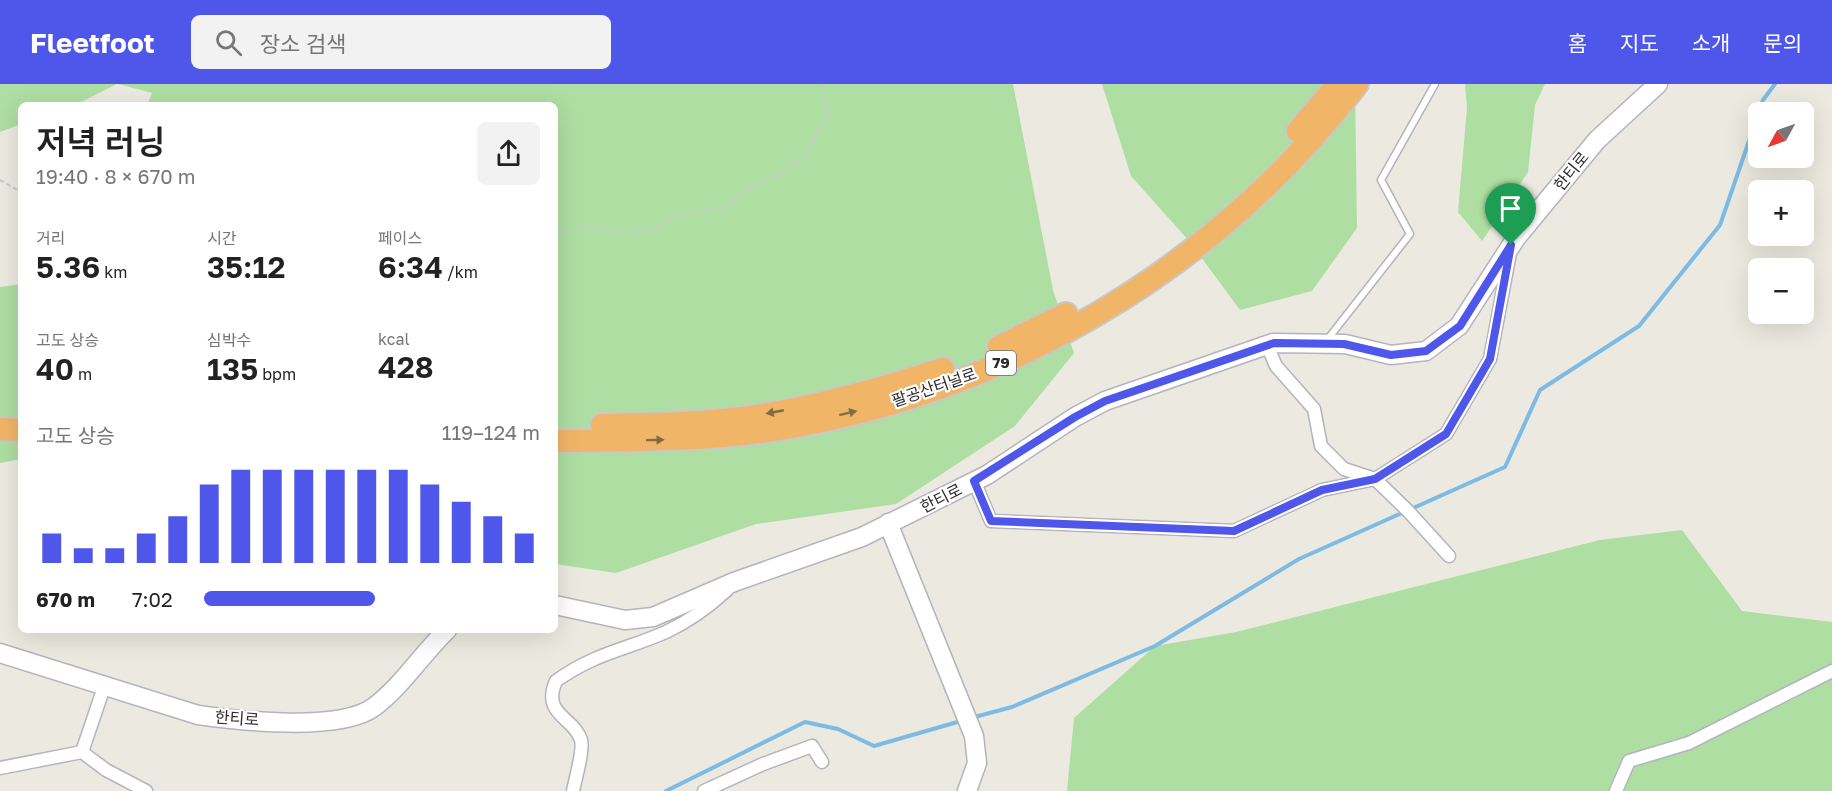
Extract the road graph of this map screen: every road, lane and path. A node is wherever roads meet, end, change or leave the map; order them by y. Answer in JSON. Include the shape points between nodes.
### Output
{"nodes":[{"id":1,"x":820,"y":84,"type":"edge"},
{"id":2,"x":1338,"y":84,"type":"edge"},
{"id":3,"x":1357,"y":84,"type":"edge"},
{"id":4,"x":1435,"y":84,"type":"edge"},
{"id":5,"x":1658,"y":84,"type":"edge"},
{"id":6,"x":0,"y":180,"type":"edge"},
{"id":7,"x":18,"y":190,"type":"edge"},
{"id":8,"x":558,"y":236,"type":"edge"},
{"id":9,"x":1511,"y":245,"type":"junction"},
{"id":10,"x":1325,"y":343,"type":"junction"},
{"id":11,"x":1267,"y":345,"type":"junction"},
{"id":12,"x":558,"y":426,"type":"edge"},
{"id":13,"x":0,"y":429,"type":"edge"},
{"id":14,"x":18,"y":430,"type":"edge"},
{"id":15,"x":558,"y":441,"type":"edge"},
{"id":16,"x":0,"y":445,"type":"edge"},
{"id":17,"x":18,"y":445,"type":"edge"},
{"id":18,"x":1375,"y":479,"type":"junction"},
{"id":19,"x":974,"y":481,"type":"junction"},
{"id":20,"x":888,"y":523,"type":"junction"},
{"id":21,"x":1449,"y":556,"type":"dead end"},
{"id":22,"x":734,"y":582,"type":"junction"},
{"id":23,"x":558,"y":606,"type":"edge"},
{"id":24,"x":444,"y":633,"type":"edge"},
{"id":25,"x":0,"y":653,"type":"edge"},
{"id":26,"x":1832,"y":671,"type":"edge"},
{"id":27,"x":104,"y":687,"type":"junction"},
{"id":28,"x":82,"y":752,"type":"junction"},
{"id":29,"x":822,"y":762,"type":"dead end"},
{"id":30,"x":0,"y":768,"type":"edge"},
{"id":31,"x":146,"y":791,"type":"edge"},
{"id":32,"x":573,"y":791,"type":"edge"},
{"id":33,"x":704,"y":791,"type":"edge"},
{"id":34,"x":967,"y":791,"type":"edge"},
{"id":35,"x":1616,"y":791,"type":"edge"}],
"edges":[{"from":1,"to":8,"type":"path","via":[[830,113],[809,152],[780,175],[755,184],[724,207],[668,219],[657,229],[616,232],[589,226]]},
{"from":2,"to":12,"type":"highway","name":"팔공산터널로","number":"79","one_way":true,"via":[[1270,160],[1193,232],[1134,274],[1018,339],[889,387],[744,418],[675,424]]},
{"from":15,"to":3,"type":"highway","name":"팔공산터널로","number":"79","one_way":true,"via":[[689,440],[767,431],[896,401],[1036,348],[1151,281],[1213,234],[1281,171]]},
{"from":4,"to":10,"type":"lane","via":[[1381,180],[1410,234]]},
{"from":5,"to":9,"type":"street","name":"한티로","via":[[1597,140]]},
{"from":6,"to":7,"type":"path"},
{"from":9,"to":10,"type":"street","name":"한티로","via":[[1460,326],[1426,351],[1391,355]]},
{"from":9,"to":18,"type":"street","via":[[1490,359],[1446,434]]},
{"from":10,"to":11,"type":"street","name":"한티로"},
{"from":11,"to":18,"type":"street","via":[[1276,366],[1314,409],[1321,446],[1344,469]]},
{"from":11,"to":19,"type":"street","name":"한티로","via":[[1105,401]]},
{"from":13,"to":14,"type":"highway"},
{"from":16,"to":17,"type":"highway"},
{"from":18,"to":19,"type":"street","via":[[1322,490],[1234,531],[991,521]]},
{"from":18,"to":21,"type":"street"},
{"from":19,"to":20,"type":"street","name":"한티로"},
{"from":20,"to":22,"type":"street","name":"한티로","via":[[837,547]]},
{"from":20,"to":34,"type":"street","via":[[975,736],[977,763]]},
{"from":22,"to":23,"type":"street","name":"한티로","via":[[644,619],[625,620]]},
{"from":22,"to":32,"type":"street","via":[[717,599],[666,632],[605,653],[556,681],[553,701],[557,713],[582,742]]},
{"from":24,"to":27,"type":"street","name":"한티로","via":[[376,705],[358,715],[331,721],[198,715]]},
{"from":25,"to":27,"type":"street","name":"한티로"},
{"from":26,"to":35,"type":"street","via":[[1689,743],[1629,761]]},
{"from":27,"to":28,"type":"street"},
{"from":28,"to":30,"type":"street"},
{"from":28,"to":31,"type":"street"},
{"from":29,"to":33,"type":"street","via":[[812,746]]}]}
